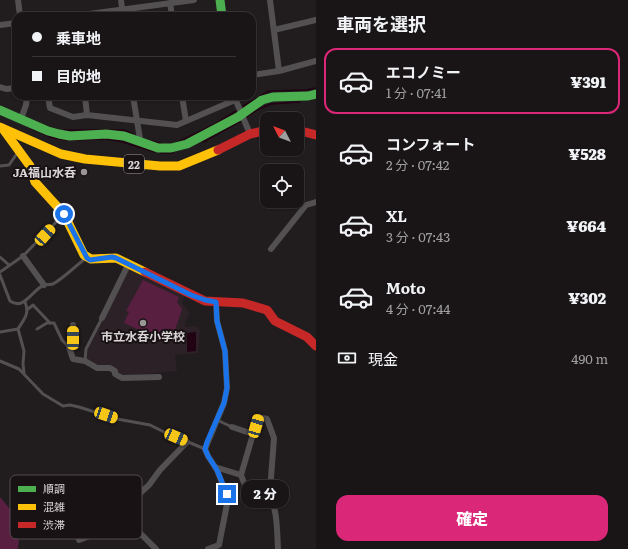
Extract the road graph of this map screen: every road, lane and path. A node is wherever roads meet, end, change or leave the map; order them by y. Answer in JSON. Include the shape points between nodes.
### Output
{"nodes":[{"id":1,"x":18,"y":0,"type":"edge"},
{"id":2,"x":121,"y":0,"type":"edge"},
{"id":3,"x":194,"y":0,"type":"edge"},
{"id":4,"x":220,"y":0,"type":"edge"},
{"id":5,"x":270,"y":0,"type":"edge"},
{"id":6,"x":170,"y":3,"type":"junction"},
{"id":7,"x":20,"y":12,"type":"edge"},
{"id":8,"x":123,"y":12,"type":"edge"},
{"id":9,"x":128,"y":12,"type":"edge"},
{"id":10,"x":171,"y":12,"type":"edge"},
{"id":11,"x":222,"y":12,"type":"edge"},
{"id":12,"x":316,"y":20,"type":"edge"},
{"id":13,"x":12,"y":24,"type":"edge"},
{"id":14,"x":0,"y":25,"type":"edge"},
{"id":15,"x":274,"y":30,"type":"junction"},
{"id":16,"x":316,"y":61,"type":"edge"},
{"id":17,"x":279,"y":71,"type":"junction"},
{"id":18,"x":256,"y":74,"type":"edge"},
{"id":19,"x":0,"y":87,"type":"edge"},
{"id":20,"x":12,"y":88,"type":"edge"},
{"id":21,"x":316,"y":90,"type":"edge"},
{"id":22,"x":316,"y":94,"type":"edge"},
{"id":23,"x":304,"y":96,"type":"junction"},
{"id":24,"x":27,"y":100,"type":"edge"},
{"id":25,"x":49,"y":100,"type":"edge"},
{"id":26,"x":85,"y":100,"type":"edge"},
{"id":27,"x":134,"y":100,"type":"edge"},
{"id":28,"x":183,"y":100,"type":"edge"},
{"id":29,"x":230,"y":100,"type":"edge"},
{"id":30,"x":235,"y":100,"type":"edge"},
{"id":31,"x":0,"y":110,"type":"edge"},
{"id":32,"x":87,"y":115,"type":"junction"},
{"id":33,"x":242,"y":118,"type":"junction"},
{"id":34,"x":21,"y":119,"type":"junction"},
{"id":35,"x":137,"y":120,"type":"junction"},
{"id":36,"x":186,"y":121,"type":"junction"},
{"id":37,"x":1,"y":128,"type":"edge"},
{"id":38,"x":260,"y":132,"type":"edge"},
{"id":39,"x":304,"y":132,"type":"edge"},
{"id":40,"x":250,"y":134,"type":"junction"},
{"id":41,"x":316,"y":135,"type":"edge"},
{"id":42,"x":124,"y":136,"type":"junction"},
{"id":43,"x":140,"y":139,"type":"junction"},
{"id":44,"x":162,"y":148,"type":"junction"},
{"id":45,"x":18,"y":152,"type":"junction"},
{"id":46,"x":0,"y":166,"type":"edge"},
{"id":47,"x":316,"y":202,"type":"edge"},
{"id":48,"x":64,"y":214,"type":"junction"},
{"id":49,"x":271,"y":249,"type":"dead end"},
{"id":50,"x":23,"y":256,"type":"junction"},
{"id":51,"x":0,"y":257,"type":"edge"},
{"id":52,"x":87,"y":258,"type":"junction"},
{"id":53,"x":9,"y":265,"type":"junction"},
{"id":54,"x":128,"y":265,"type":"junction"},
{"id":55,"x":0,"y":272,"type":"edge"},
{"id":56,"x":0,"y":275,"type":"edge"},
{"id":57,"x":44,"y":285,"type":"junction"},
{"id":58,"x":25,"y":302,"type":"junction"},
{"id":59,"x":216,"y":302,"type":"junction"},
{"id":60,"x":28,"y":309,"type":"junction"},
{"id":61,"x":102,"y":318,"type":"joint"},
{"id":62,"x":50,"y":323,"type":"junction"},
{"id":63,"x":72,"y":325,"type":"dead end"},
{"id":64,"x":37,"y":329,"type":"dead end"},
{"id":65,"x":18,"y":330,"type":"junction"},
{"id":66,"x":0,"y":332,"type":"edge"},
{"id":67,"x":316,"y":346,"type":"edge"},
{"id":68,"x":69,"y":347,"type":"junction"},
{"id":69,"x":0,"y":361,"type":"edge"},
{"id":70,"x":85,"y":361,"type":"junction"},
{"id":71,"x":24,"y":373,"type":"junction"},
{"id":72,"x":159,"y":377,"type":"dead end"},
{"id":73,"x":217,"y":420,"type":"junction"},
{"id":74,"x":232,"y":427,"type":"joint"},
{"id":75,"x":253,"y":434,"type":"junction"},
{"id":76,"x":187,"y":442,"type":"junction"},
{"id":77,"x":205,"y":449,"type":"junction"},
{"id":78,"x":215,"y":467,"type":"junction"},
{"id":79,"x":241,"y":475,"type":"junction"},
{"id":80,"x":142,"y":491,"type":"edge"},
{"id":81,"x":268,"y":496,"type":"junction"},
{"id":82,"x":142,"y":535,"type":"edge"},
{"id":83,"x":156,"y":549,"type":"edge"},
{"id":84,"x":208,"y":549,"type":"edge"},
{"id":85,"x":278,"y":549,"type":"edge"}],
"edges":[{"from":1,"to":7,"type":"street"},
{"from":2,"to":8,"type":"street"},
{"from":3,"to":6,"type":"street"},
{"from":4,"to":11,"type":"street"},
{"from":5,"to":15,"type":"street"},
{"from":6,"to":9,"type":"street"},
{"from":6,"to":10,"type":"street"},
{"from":12,"to":15,"type":"street"},
{"from":13,"to":14,"type":"street"},
{"from":15,"to":17,"type":"street"},
{"from":16,"to":17,"type":"street"},
{"from":17,"to":18,"type":"street"},
{"from":19,"to":20,"type":"street"},
{"from":21,"to":23,"type":"lane"},
{"from":22,"to":23,"type":"street"},
{"from":23,"to":33,"type":"street","via":[[273,96],[262,100]]},
{"from":24,"to":34,"type":"street"},
{"from":25,"to":32,"type":"street","via":[[50,108],[73,117]]},
{"from":26,"to":32,"type":"street"},
{"from":27,"to":35,"type":"street"},
{"from":28,"to":36,"type":"street"},
{"from":29,"to":36,"type":"street"},
{"from":30,"to":33,"type":"street"},
{"from":31,"to":34,"type":"street"},
{"from":32,"to":35,"type":"street"},
{"from":33,"to":40,"type":"street"},
{"from":33,"to":44,"type":"street","via":[[187,144]]},
{"from":34,"to":42,"type":"street","via":[[48,131],[70,136]]},
{"from":35,"to":36,"type":"street","via":[[177,125]]},
{"from":35,"to":43,"type":"street"},
{"from":37,"to":40,"type":"street","number":"22","via":[[61,154],[85,159],[160,166],[179,166]]},
{"from":37,"to":45,"type":"street"},
{"from":38,"to":40,"type":"street","number":"22"},
{"from":39,"to":41,"type":"street"},
{"from":42,"to":43,"type":"lane"},
{"from":42,"to":44,"type":"street"},
{"from":43,"to":44,"type":"lane"},
{"from":45,"to":46,"type":"lane","via":[[9,165]]},
{"from":45,"to":48,"type":"street","via":[[30,166],[35,182]]},
{"from":47,"to":49,"type":"street","via":[[306,205]]},
{"from":48,"to":50,"type":"lane"},
{"from":48,"to":52,"type":"street"},
{"from":50,"to":53,"type":"lane"},
{"from":50,"to":57,"type":"street"},
{"from":51,"to":53,"type":"lane"},
{"from":52,"to":54,"type":"street","via":[[112,257]]},
{"from":52,"to":57,"type":"lane","via":[[66,276],[51,285]]},
{"from":53,"to":55,"type":"lane"},
{"from":54,"to":59,"type":"street","via":[[191,295]]},
{"from":54,"to":61,"type":"street"},
{"from":56,"to":58,"type":"lane","via":[[10,301],[18,304]]},
{"from":57,"to":58,"type":"lane"},
{"from":58,"to":60,"type":"lane"},
{"from":59,"to":67,"type":"street","via":[[243,303],[267,310],[275,321],[307,337]]},
{"from":59,"to":73,"type":"street","via":[[227,378],[224,403]]},
{"from":60,"to":62,"type":"lane","via":[[33,305]]},
{"from":60,"to":65,"type":"lane"},
{"from":61,"to":70,"type":"lane","via":[[86,349]]},
{"from":62,"to":64,"type":"lane"},
{"from":62,"to":68,"type":"lane","via":[[54,323],[62,340]]},
{"from":63,"to":68,"type":"street","via":[[73,338]]},
{"from":65,"to":66,"type":"lane"},
{"from":65,"to":71,"type":"lane","via":[[24,351]]},
{"from":68,"to":70,"type":"street","via":[[73,359]]},
{"from":69,"to":71,"type":"lane"},
{"from":70,"to":72,"type":"street","via":[[97,368],[110,368],[122,378]]},
{"from":71,"to":76,"type":"lane","via":[[44,394],[63,406],[70,405],[117,419],[150,425]]},
{"from":73,"to":74,"type":"lane"},
{"from":73,"to":77,"type":"street"},
{"from":74,"to":75,"type":"street"},
{"from":75,"to":79,"type":"street"},
{"from":75,"to":81,"type":"street","via":[[258,417],[267,419],[274,438]]},
{"from":76,"to":77,"type":"lane"},
{"from":76,"to":80,"type":"street"},
{"from":77,"to":78,"type":"street"},
{"from":78,"to":79,"type":"street"},
{"from":78,"to":84,"type":"street","via":[[227,494],[228,505],[219,545]]},
{"from":79,"to":81,"type":"street","via":[[244,483]]},
{"from":81,"to":85,"type":"street","via":[[274,508]]},
{"from":82,"to":83,"type":"street"}]}
